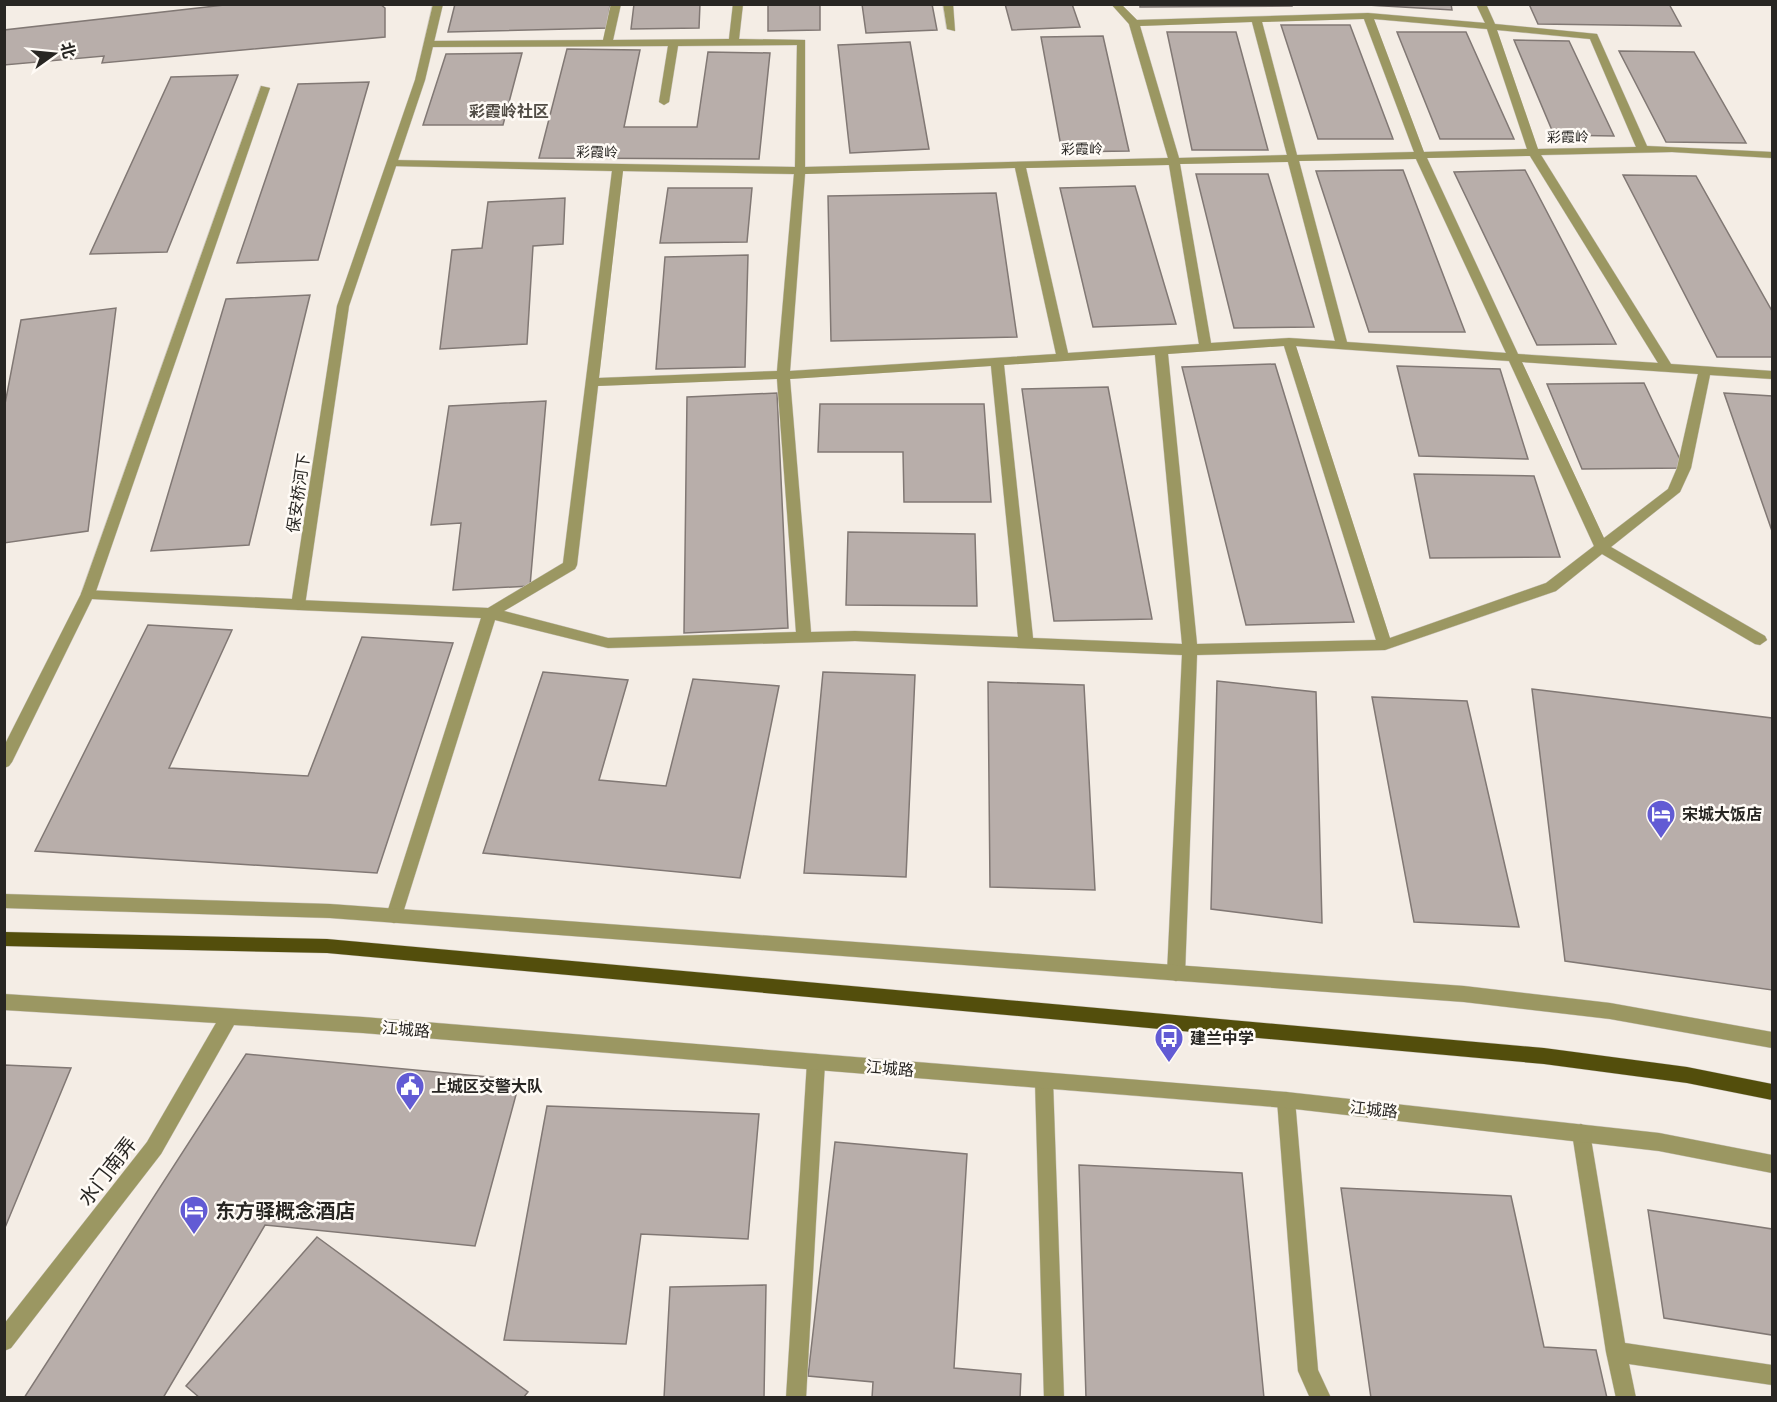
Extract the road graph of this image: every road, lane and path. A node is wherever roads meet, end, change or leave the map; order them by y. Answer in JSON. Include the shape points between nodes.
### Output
{"nodes":[{"id":1,"x":438,"y":4,"type":"edge"},
{"id":2,"x":616,"y":4,"type":"edge"},
{"id":3,"x":738,"y":4,"type":"edge"},
{"id":4,"x":948,"y":4,"type":"edge"},
{"id":5,"x":1115,"y":4,"type":"edge"},
{"id":6,"x":1481,"y":4,"type":"edge"},
{"id":7,"x":1368,"y":16,"type":"junction"},
{"id":8,"x":1256,"y":19,"type":"junction"},
{"id":9,"x":1134,"y":24,"type":"junction"},
{"id":10,"x":1491,"y":27,"type":"junction"},
{"id":11,"x":952,"y":29,"type":"dead end"},
{"id":12,"x":607,"y":43,"type":"junction"},
{"id":13,"x":674,"y":43,"type":"junction"},
{"id":14,"x":734,"y":43,"type":"junction"},
{"id":15,"x":429,"y":44,"type":"junction"},
{"id":16,"x":265,"y":88,"type":"dead end"},
{"id":17,"x":664,"y":102,"type":"dead end"},
{"id":18,"x":1643,"y":150,"type":"junction"},
{"id":19,"x":1534,"y":153,"type":"junction"},
{"id":20,"x":1420,"y":155,"type":"junction"},
{"id":21,"x":1773,"y":155,"type":"edge"},
{"id":22,"x":1293,"y":158,"type":"junction"},
{"id":23,"x":1174,"y":161,"type":"junction"},
{"id":24,"x":392,"y":163,"type":"junction"},
{"id":25,"x":1020,"y":165,"type":"junction"},
{"id":26,"x":618,"y":168,"type":"junction"},
{"id":27,"x":800,"y":171,"type":"junction"},
{"id":28,"x":1289,"y":342,"type":"junction"},
{"id":29,"x":1342,"y":345,"type":"junction"},
{"id":30,"x":1206,"y":347,"type":"junction"},
{"id":31,"x":1161,"y":351,"type":"junction"},
{"id":32,"x":1063,"y":357,"type":"junction"},
{"id":33,"x":1512,"y":357,"type":"junction"},
{"id":34,"x":997,"y":362,"type":"junction"},
{"id":35,"x":1666,"y":368,"type":"junction"},
{"id":36,"x":1705,"y":370,"type":"junction"},
{"id":37,"x":783,"y":375,"type":"junction"},
{"id":38,"x":1773,"y":375,"type":"edge"},
{"id":39,"x":592,"y":381,"type":"junction"},
{"id":40,"x":1602,"y":548,"type":"junction"},
{"id":41,"x":88,"y":594,"type":"junction"},
{"id":42,"x":298,"y":604,"type":"junction"},
{"id":43,"x":490,"y":613,"type":"junction"},
{"id":44,"x":804,"y":638,"type":"junction"},
{"id":45,"x":1760,"y":640,"type":"dead end"},
{"id":46,"x":1026,"y":643,"type":"junction"},
{"id":47,"x":1384,"y":645,"type":"junction"},
{"id":48,"x":1190,"y":650,"type":"junction"},
{"id":49,"x":4,"y":762,"type":"edge"},
{"id":50,"x":4,"y":901,"type":"edge"},
{"id":51,"x":394,"y":916,"type":"junction"},
{"id":52,"x":4,"y":939,"type":"edge"},
{"id":53,"x":1176,"y":974,"type":"junction"},
{"id":54,"x":4,"y":1002,"type":"edge"},
{"id":55,"x":229,"y":1017,"type":"junction"},
{"id":56,"x":1773,"y":1040,"type":"edge"},
{"id":57,"x":816,"y":1062,"type":"junction"},
{"id":58,"x":1044,"y":1081,"type":"junction"},
{"id":59,"x":1773,"y":1092,"type":"edge"},
{"id":60,"x":1286,"y":1100,"type":"junction"},
{"id":61,"x":1581,"y":1133,"type":"junction"},
{"id":62,"x":1773,"y":1164,"type":"edge"},
{"id":63,"x":4,"y":1341,"type":"edge"},
{"id":64,"x":1616,"y":1352,"type":"junction"},
{"id":65,"x":1773,"y":1375,"type":"edge"},
{"id":66,"x":796,"y":1398,"type":"edge"},
{"id":67,"x":1054,"y":1398,"type":"edge"},
{"id":68,"x":1322,"y":1398,"type":"edge"},
{"id":69,"x":1626,"y":1398,"type":"edge"}],
"edges":[{"from":1,"to":15,"type":"street","name":"保安桥河下"},
{"from":2,"to":12,"type":"street"},
{"from":3,"to":14,"type":"street"},
{"from":4,"to":11,"type":"street"},
{"from":5,"to":9,"type":"street"},
{"from":6,"to":10,"type":"street"},
{"from":7,"to":8,"type":"street"},
{"from":7,"to":10,"type":"street"},
{"from":7,"to":20,"type":"street"},
{"from":8,"to":9,"type":"street"},
{"from":8,"to":22,"type":"street"},
{"from":9,"to":23,"type":"street"},
{"from":10,"to":18,"type":"street","via":[[1594,36]]},
{"from":10,"to":19,"type":"street"},
{"from":12,"to":13,"type":"street"},
{"from":12,"to":15,"type":"street"},
{"from":13,"to":14,"type":"street"},
{"from":13,"to":17,"type":"street"},
{"from":14,"to":27,"type":"street","via":[[802,42]]},
{"from":15,"to":24,"type":"street","name":"保安桥河下"},
{"from":16,"to":41,"type":"street"},
{"from":18,"to":19,"type":"street","name":"彩霞岭"},
{"from":18,"to":21,"type":"street","name":"彩霞岭"},
{"from":19,"to":20,"type":"street","name":"彩霞岭"},
{"from":19,"to":35,"type":"street"},
{"from":20,"to":22,"type":"street","name":"彩霞岭"},
{"from":20,"to":33,"type":"street"},
{"from":22,"to":23,"type":"street","name":"彩霞岭"},
{"from":22,"to":29,"type":"street"},
{"from":23,"to":25,"type":"street","name":"彩霞岭"},
{"from":23,"to":30,"type":"street"},
{"from":24,"to":26,"type":"street","name":"彩霞岭"},
{"from":24,"to":42,"type":"street","name":"保安桥河下","via":[[343,306]]},
{"from":25,"to":27,"type":"street","name":"彩霞岭"},
{"from":25,"to":32,"type":"street"},
{"from":26,"to":27,"type":"street","name":"彩霞岭"},
{"from":26,"to":39,"type":"street"},
{"from":27,"to":37,"type":"street"},
{"from":28,"to":29,"type":"street"},
{"from":28,"to":30,"type":"street"},
{"from":28,"to":47,"type":"street"},
{"from":29,"to":33,"type":"street"},
{"from":30,"to":31,"type":"street"},
{"from":31,"to":32,"type":"street"},
{"from":31,"to":48,"type":"street"},
{"from":32,"to":34,"type":"street"},
{"from":33,"to":35,"type":"street"},
{"from":33,"to":40,"type":"street"},
{"from":34,"to":37,"type":"street"},
{"from":34,"to":46,"type":"street"},
{"from":35,"to":36,"type":"street"},
{"from":36,"to":38,"type":"street"},
{"from":36,"to":40,"type":"street","via":[[1684,468],[1673,492]]},
{"from":37,"to":39,"type":"street"},
{"from":37,"to":44,"type":"street"},
{"from":39,"to":43,"type":"street","via":[[570,565]]},
{"from":40,"to":45,"type":"street"},
{"from":40,"to":47,"type":"street","via":[[1551,587]]},
{"from":41,"to":42,"type":"street"},
{"from":41,"to":49,"type":"street"},
{"from":42,"to":43,"type":"street"},
{"from":43,"to":44,"type":"street","via":[[608,643]]},
{"from":43,"to":51,"type":"street"},
{"from":44,"to":46,"type":"street","via":[[855,636]]},
{"from":46,"to":48,"type":"street"},
{"from":47,"to":48,"type":"street"},
{"from":48,"to":53,"type":"street"},
{"from":50,"to":51,"type":"street"},
{"from":51,"to":53,"type":"street"},
{"from":52,"to":59,"type":"main road","via":[[327,946],[1544,1056],[1687,1075]]},
{"from":53,"to":56,"type":"street","via":[[1464,994],[1610,1011]]},
{"from":54,"to":55,"type":"street","name":"江城路"},
{"from":55,"to":57,"type":"street","name":"江城路"},
{"from":55,"to":63,"type":"street","name":"水门南弄","via":[[154,1148]]},
{"from":57,"to":58,"type":"street","name":"江城路"},
{"from":57,"to":66,"type":"street"},
{"from":58,"to":60,"type":"street","name":"江城路"},
{"from":58,"to":67,"type":"street"},
{"from":60,"to":61,"type":"street","name":"江城路"},
{"from":60,"to":68,"type":"street","via":[[1308,1371]]},
{"from":61,"to":62,"type":"street","name":"江城路","via":[[1659,1142]]},
{"from":61,"to":64,"type":"street"},
{"from":64,"to":65,"type":"street"},
{"from":64,"to":69,"type":"street"}]}
